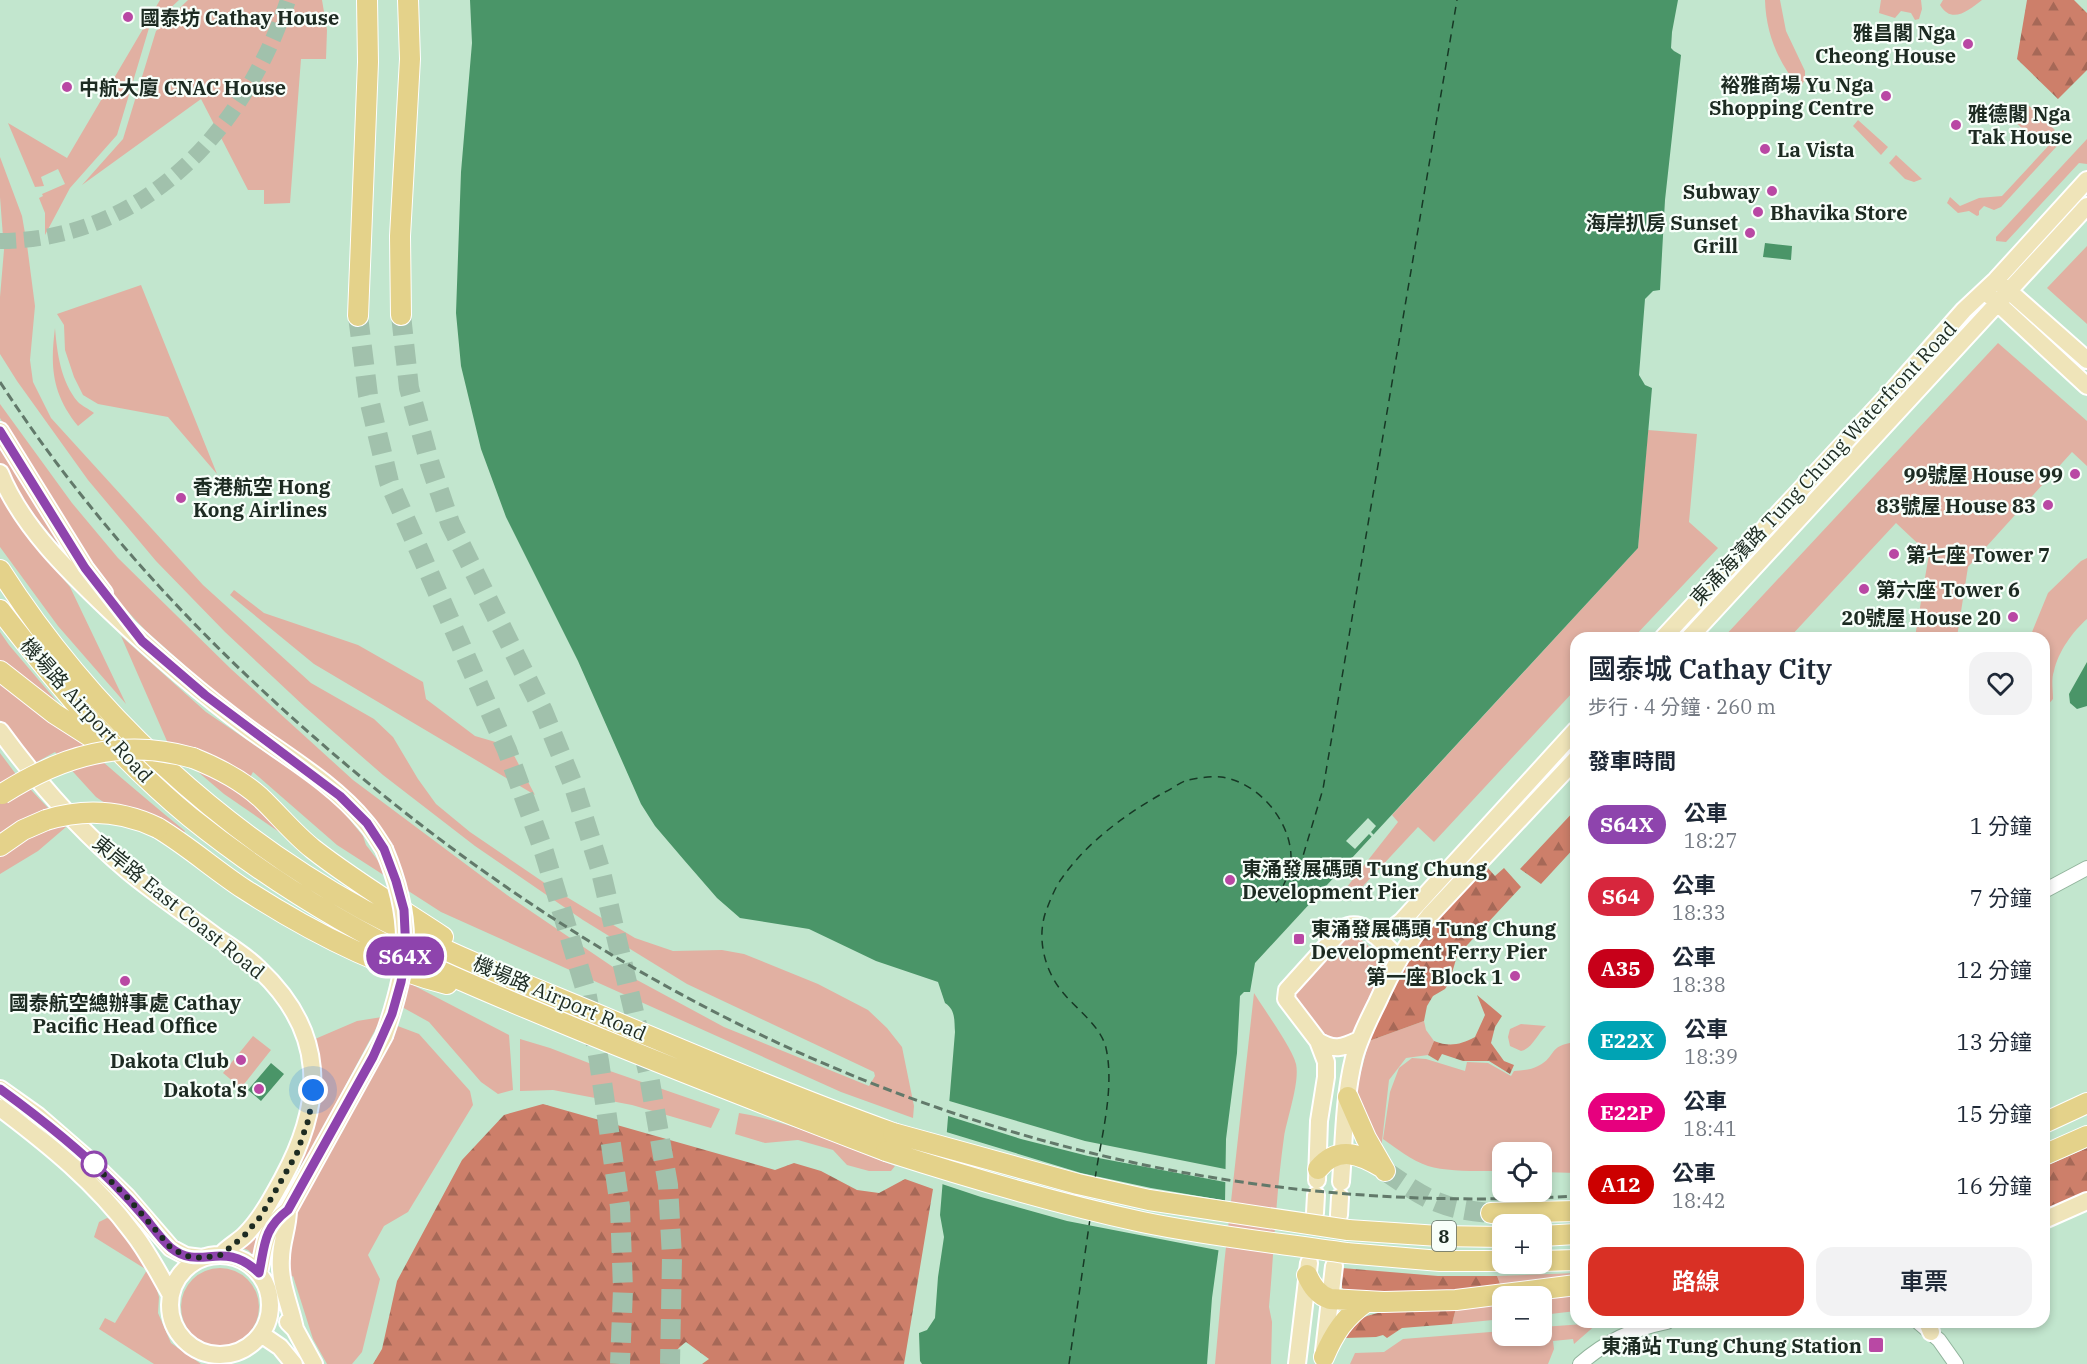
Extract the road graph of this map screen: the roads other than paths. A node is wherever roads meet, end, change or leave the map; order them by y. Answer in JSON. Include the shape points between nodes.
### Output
{"nodes":[{"id":1,"x":367,"y":0,"type":"edge"},
{"id":2,"x":408,"y":0,"type":"edge"},
{"id":3,"x":2087,"y":180,"type":"edge"},
{"id":4,"x":2087,"y":206,"type":"edge"},
{"id":5,"x":1997,"y":291,"type":"junction"},
{"id":6,"x":401,"y":315,"type":"tunnel mouth"},
{"id":7,"x":358,"y":316,"type":"tunnel mouth"},
{"id":8,"x":2087,"y":360,"type":"edge"},
{"id":9,"x":2087,"y":386,"type":"edge"},
{"id":10,"x":0,"y":431,"type":"edge"},
{"id":11,"x":0,"y":473,"type":"edge"},
{"id":12,"x":0,"y":570,"type":"edge"},
{"id":13,"x":0,"y":610,"type":"edge"},
{"id":14,"x":1669,"y":632,"type":"edge"},
{"id":15,"x":1694,"y":632,"type":"edge"},
{"id":16,"x":142,"y":641,"type":"junction"},
{"id":17,"x":0,"y":671,"type":"edge"},
{"id":18,"x":0,"y":731,"type":"edge"},
{"id":19,"x":1570,"y":737,"type":"edge"},
{"id":20,"x":126,"y":759,"type":"junction"},
{"id":21,"x":1570,"y":765,"type":"edge"},
{"id":22,"x":1,"y":794,"type":"edge"},
{"id":23,"x":0,"y":846,"type":"edge"},
{"id":24,"x":2087,"y":868,"type":"edge"},
{"id":25,"x":2050,"y":888,"type":"edge"},
{"id":26,"x":1374,"y":934,"type":"junction"},
{"id":27,"x":1398,"y":958,"type":"junction"},
{"id":28,"x":489,"y":968,"type":"junction"},
{"id":29,"x":506,"y":999,"type":"junction"},
{"id":30,"x":1359,"y":1040,"type":"junction"},
{"id":31,"x":1318,"y":1041,"type":"junction"},
{"id":32,"x":0,"y":1089,"type":"edge"},
{"id":33,"x":1348,"y":1097,"type":"junction"},
{"id":34,"x":2087,"y":1103,"type":"edge"},
{"id":35,"x":0,"y":1108,"type":"edge"},
{"id":36,"x":2050,"y":1120,"type":"edge"},
{"id":37,"x":2087,"y":1136,"type":"edge"},
{"id":38,"x":889,"y":1142,"type":"junction"},
{"id":39,"x":2050,"y":1152,"type":"edge"},
{"id":40,"x":1343,"y":1154,"type":"junction"},
{"id":41,"x":1317,"y":1181,"type":"junction"},
{"id":42,"x":2087,"y":1201,"type":"edge"},
{"id":43,"x":288,"y":1210,"type":"junction"},
{"id":44,"x":1570,"y":1211,"type":"edge"},
{"id":45,"x":1315,"y":1213,"type":"dead end"},
{"id":46,"x":1491,"y":1213,"type":"tunnel mouth"},
{"id":47,"x":2050,"y":1217,"type":"edge"},
{"id":48,"x":1344,"y":1223,"type":"junction"},
{"id":49,"x":1570,"y":1234,"type":"edge"},
{"id":50,"x":1552,"y":1235,"type":"edge"},
{"id":51,"x":1492,"y":1238,"type":"edge"},
{"id":52,"x":221,"y":1255,"type":"junction"},
{"id":53,"x":202,"y":1258,"type":"junction"},
{"id":54,"x":1340,"y":1259,"type":"junction"},
{"id":55,"x":1570,"y":1260,"type":"edge"},
{"id":56,"x":1552,"y":1261,"type":"edge"},
{"id":57,"x":1492,"y":1262,"type":"edge"},
{"id":58,"x":1308,"y":1269,"type":"joint"},
{"id":59,"x":259,"y":1273,"type":"junction"},
{"id":60,"x":1570,"y":1286,"type":"edge"},
{"id":61,"x":171,"y":1295,"type":"junction"},
{"id":62,"x":1330,"y":1299,"type":"junction"},
{"id":63,"x":1366,"y":1302,"type":"junction"},
{"id":64,"x":271,"y":1305,"type":"junction"},
{"id":65,"x":1641,"y":1328,"type":"edge"},
{"id":66,"x":1927,"y":1328,"type":"edge"},
{"id":67,"x":295,"y":1329,"type":"junction"},
{"id":68,"x":261,"y":1334,"type":"junction"},
{"id":69,"x":1323,"y":1360,"type":"edge"},
{"id":70,"x":294,"y":1364,"type":"edge"},
{"id":71,"x":314,"y":1364,"type":"edge"},
{"id":72,"x":1297,"y":1364,"type":"edge"},
{"id":73,"x":1580,"y":1364,"type":"edge"},
{"id":74,"x":1956,"y":1364,"type":"edge"}],
"edges":[{"from":1,"to":7,"type":"highway"},
{"from":2,"to":6,"type":"highway","via":[[410,59],[400,236]]},
{"from":3,"to":5,"type":"main road"},
{"from":4,"to":5,"type":"main road"},
{"from":5,"to":8,"type":"main road"},
{"from":5,"to":9,"type":"main road"},
{"from":5,"to":14,"type":"main road","name":"東涌海濱路 Tung Chung Waterfront Road"},
{"from":5,"to":15,"type":"main road","name":"東涌海濱路 Tung Chung Waterfront Road"},
{"from":10,"to":16,"type":"main road","via":[[85,568]]},
{"from":11,"to":16,"type":"main road","via":[[23,515],[59,560]]},
{"from":12,"to":28,"type":"highway","name":"機場路 Airport Road","via":[[45,635],[93,693],[157,759],[209,804],[271,852],[339,895],[405,931]]},
{"from":13,"to":20,"type":"highway","name":"機場路 Airport Road"},
{"from":16,"to":43,"type":"main road","bridge":true,"via":[[205,695],[340,796],[367,823],[384,849],[400,895],[406,938],[401,982],[384,1035]]},
{"from":17,"to":20,"type":"highway","via":[[63,719]]},
{"from":18,"to":52,"type":"main road","name":"東岸路 East Coast Road","via":[[57,804],[107,853],[258,968],[280,992],[305,1037],[313,1065],[313,1090],[309,1118],[297,1153],[261,1216]]},
{"from":19,"to":26,"type":"main road","via":[[1402,921]]},
{"from":20,"to":29,"type":"highway","name":"機場路 Airport Road","via":[[241,856],[323,910],[423,963]]},
{"from":21,"to":27,"type":"main road","via":[[1429,916]]},
{"from":22,"to":28,"type":"highway","bridge":true,"via":[[50,768],[98,752],[146,749],[193,758],[240,782],[324,857]]},
{"from":23,"to":29,"type":"highway","bridge":true,"via":[[46,820],[79,812],[131,817],[158,828],[244,889],[357,951],[418,977]]},
{"from":24,"to":25,"type":"street"},
{"from":26,"to":27,"type":"main road"},
{"from":26,"to":31,"type":"main road","via":[[1359,924],[1347,926],[1287,990],[1286,999]]},
{"from":27,"to":30,"type":"main road"},
{"from":28,"to":38,"type":"highway","name":"機場路 Airport Road","via":[[801,1098]]},
{"from":29,"to":38,"type":"highway","name":"機場路 Airport Road","via":[[719,1087]]},
{"from":30,"to":31,"type":"main road","via":[[1338,1048]]},
{"from":30,"to":33,"type":"main road"},
{"from":31,"to":41,"type":"main road","via":[[1327,1069],[1319,1121]]},
{"from":32,"to":53,"type":"main road","via":[[84,1156],[127,1197],[171,1248],[186,1256]]},
{"from":33,"to":40,"type":"main road"},
{"from":33,"to":40,"type":"highway","via":[[1384,1169],[1362,1156]]},
{"from":34,"to":36,"type":"highway"},
{"from":35,"to":61,"type":"main road","via":[[94,1186],[134,1234]]},
{"from":37,"to":39,"type":"highway"},
{"from":38,"to":48,"type":"highway","bridge":true,"via":[[1217,1211]]},
{"from":38,"to":54,"type":"highway","bridge":true,"via":[[996,1185],[1071,1206]]},
{"from":40,"to":41,"type":"highway","via":[[1328,1159]]},
{"from":40,"to":48,"type":"main road"},
{"from":41,"to":45,"type":"main road"},
{"from":42,"to":47,"type":"main road"},
{"from":43,"to":59,"type":"main road","via":[[272,1226]]},
{"from":43,"to":67,"type":"main road","via":[[281,1258]]},
{"from":44,"to":46,"type":"highway"},
{"from":48,"to":51,"type":"highway","number":"8","via":[[1439,1236]]},
{"from":49,"to":50,"type":"highway"},
{"from":52,"to":53,"type":"main road"},
{"from":52,"to":59,"type":"main road","via":[[242,1259]]},
{"from":53,"to":61,"type":"main road","via":[[181,1275]]},
{"from":54,"to":57,"type":"highway","number":"8"},
{"from":54,"to":62,"type":"main road"},
{"from":55,"to":56,"type":"highway"},
{"from":58,"to":62,"type":"highway","via":[[1318,1293]]},
{"from":58,"to":72,"type":"main road"},
{"from":59,"to":64,"type":"main road"},
{"from":60,"to":63,"type":"highway","via":[[1456,1300]]},
{"from":61,"to":68,"type":"main road","via":[[176,1328],[195,1348],[209,1354],[231,1354]]},
{"from":62,"to":63,"type":"highway"},
{"from":62,"to":69,"type":"main road"},
{"from":63,"to":69,"type":"highway","via":[[1343,1321]]},
{"from":64,"to":67,"type":"main road"},
{"from":64,"to":68,"type":"main road"},
{"from":65,"to":73,"type":"street","via":[[1602,1346]]},
{"from":66,"to":74,"type":"street"},
{"from":67,"to":71,"type":"main road"},
{"from":68,"to":70,"type":"main road","via":[[280,1347]]}]}
